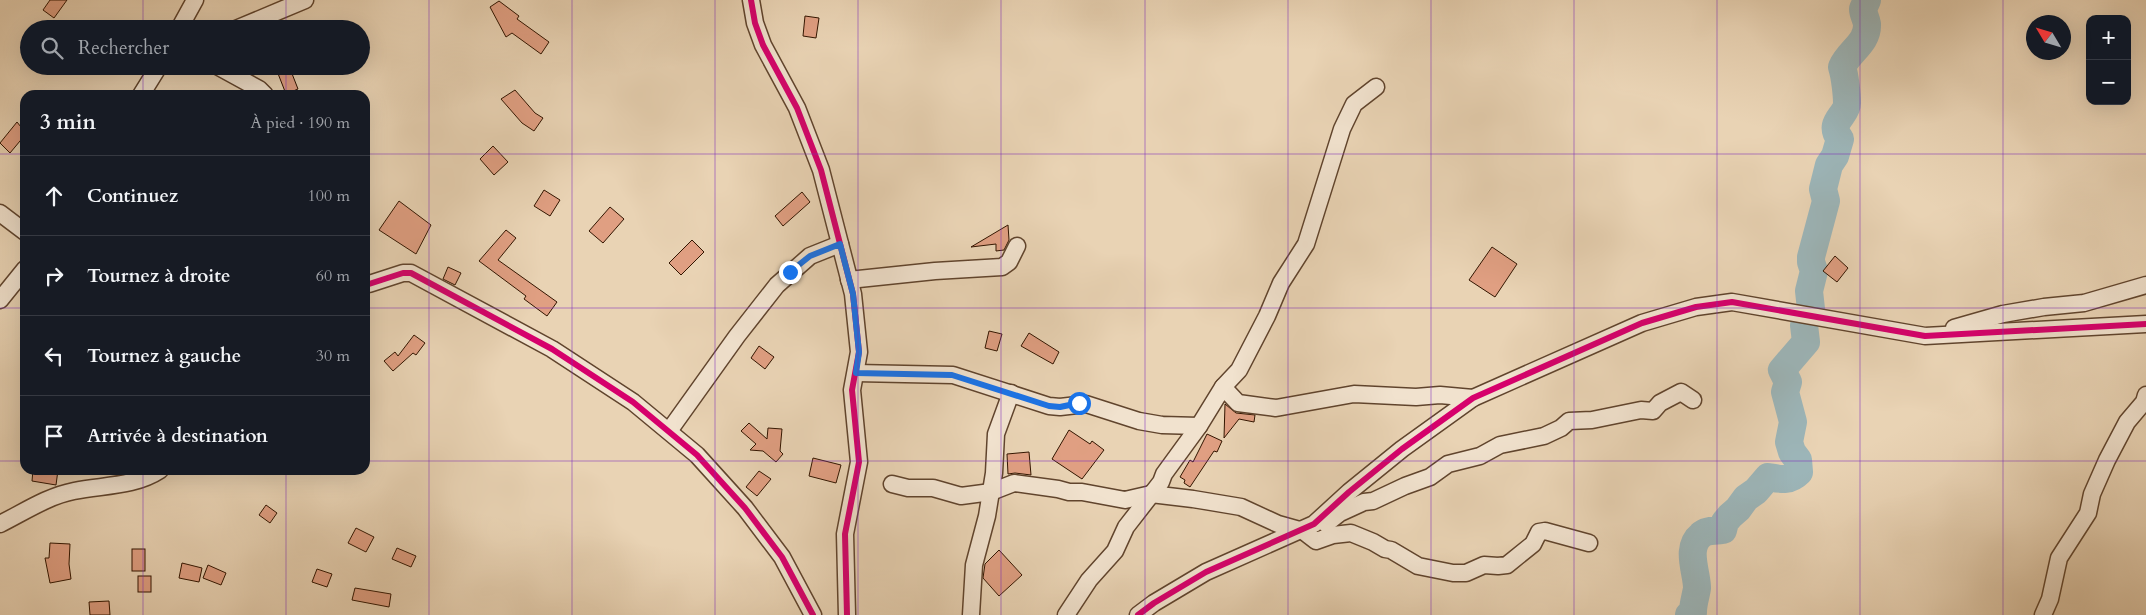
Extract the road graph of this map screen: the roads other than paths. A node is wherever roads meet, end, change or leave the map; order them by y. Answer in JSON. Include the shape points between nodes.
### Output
{"nodes":[{"id":1,"x":195,"y":0,"type":"edge"},
{"id":2,"x":305,"y":0,"type":"edge"},
{"id":3,"x":751,"y":0,"type":"edge"},
{"id":4,"x":184,"y":20,"type":"edge"},
{"id":5,"x":257,"y":20,"type":"edge"},
{"id":6,"x":153,"y":75,"type":"edge"},
{"id":7,"x":233,"y":75,"type":"edge"},
{"id":8,"x":1376,"y":87,"type":"dead end"},
{"id":9,"x":144,"y":90,"type":"edge"},
{"id":10,"x":260,"y":90,"type":"edge"},
{"id":11,"x":0,"y":213,"type":"edge"},
{"id":12,"x":20,"y":228,"type":"edge"},
{"id":13,"x":840,"y":244,"type":"junction"},
{"id":14,"x":1017,"y":246,"type":"dead end"},
{"id":15,"x":20,"y":275,"type":"edge"},
{"id":16,"x":849,"y":280,"type":"junction"},
{"id":17,"x":370,"y":284,"type":"edge"},
{"id":18,"x":2146,"y":285,"type":"edge"},
{"id":19,"x":0,"y":300,"type":"edge"},
{"id":20,"x":2146,"y":324,"type":"edge"},
{"id":21,"x":1925,"y":336,"type":"junction"},
{"id":22,"x":856,"y":373,"type":"junction"},
{"id":23,"x":1223,"y":387,"type":"junction"},
{"id":24,"x":1010,"y":393,"type":"junction"},
{"id":25,"x":1473,"y":398,"type":"junction"},
{"id":26,"x":1693,"y":400,"type":"dead end"},
{"id":27,"x":2145,"y":400,"type":"edge"},
{"id":28,"x":1199,"y":426,"type":"junction"},
{"id":29,"x":669,"y":431,"type":"junction"},
{"id":30,"x":149,"y":475,"type":"edge"},
{"id":31,"x":892,"y":484,"type":"dead end"},
{"id":32,"x":991,"y":492,"type":"junction"},
{"id":33,"x":1152,"y":494,"type":"junction"},
{"id":34,"x":0,"y":524,"type":"edge"},
{"id":35,"x":1303,"y":530,"type":"junction"},
{"id":36,"x":1589,"y":543,"type":"dead end"},
{"id":37,"x":812,"y":615,"type":"edge"},
{"id":38,"x":848,"y":615,"type":"edge"},
{"id":39,"x":971,"y":615,"type":"edge"},
{"id":40,"x":1066,"y":615,"type":"edge"},
{"id":41,"x":1138,"y":615,"type":"edge"},
{"id":42,"x":2043,"y":615,"type":"edge"}],
"edges":[{"from":1,"to":4,"type":"street"},
{"from":2,"to":5,"type":"street"},
{"from":3,"to":13,"type":"street","via":[[763,46],[797,108],[821,170]]},
{"from":6,"to":9,"type":"street"},
{"from":7,"to":10,"type":"street"},
{"from":8,"to":23,"type":"street","via":[[1354,104],[1342,129],[1306,244],[1281,282],[1239,370]]},
{"from":11,"to":12,"type":"street"},
{"from":13,"to":16,"type":"street"},
{"from":13,"to":29,"type":"street","via":[[810,256],[777,285]]},
{"from":14,"to":16,"type":"street","via":[[1009,262],[1002,267]]},
{"from":15,"to":19,"type":"street"},
{"from":16,"to":22,"type":"street","via":[[859,352]]},
{"from":17,"to":29,"type":"street","via":[[411,273],[552,350],[633,402]]},
{"from":18,"to":21,"type":"street","via":[[2084,304],[2003,314]]},
{"from":20,"to":21,"type":"street"},
{"from":21,"to":25,"type":"street","via":[[1732,302],[1696,307],[1642,323]]},
{"from":22,"to":24,"type":"street","via":[[952,375]]},
{"from":22,"to":38,"type":"street","via":[[852,390],[859,462],[845,534]]},
{"from":23,"to":25,"type":"street","via":[[1238,402],[1276,408],[1354,394],[1416,397],[1440,394]]},
{"from":23,"to":28,"type":"street"},
{"from":24,"to":28,"type":"street","via":[[1049,406],[1086,404],[1139,421]]},
{"from":24,"to":32,"type":"street","via":[[996,434]]},
{"from":25,"to":35,"type":"street","via":[[1402,449]]},
{"from":26,"to":35,"type":"street","via":[[1681,392],[1660,403],[1653,411],[1569,421],[1544,436],[1500,445],[1480,456],[1448,464],[1430,477],[1340,513],[1322,526]]},
{"from":27,"to":42,"type":"street","via":[[2127,422],[2092,494],[2088,513],[2059,558]]},
{"from":28,"to":33,"type":"street"},
{"from":29,"to":37,"type":"street","via":[[697,455],[745,508],[782,557]]},
{"from":30,"to":34,"type":"street","via":[[129,484],[57,496]]},
{"from":31,"to":32,"type":"street","via":[[933,488],[961,496]]},
{"from":32,"to":33,"type":"street","via":[[1014,483],[1125,500]]},
{"from":32,"to":39,"type":"street","via":[[974,565]]},
{"from":33,"to":35,"type":"street","via":[[1241,507],[1278,524]]},
{"from":33,"to":40,"type":"street"},
{"from":35,"to":36,"type":"street","via":[[1316,541],[1350,533],[1392,550],[1418,566],[1453,573],[1466,573],[1484,565],[1507,565],[1533,544],[1539,532]]},
{"from":35,"to":41,"type":"street","via":[[1206,572]]}]}
